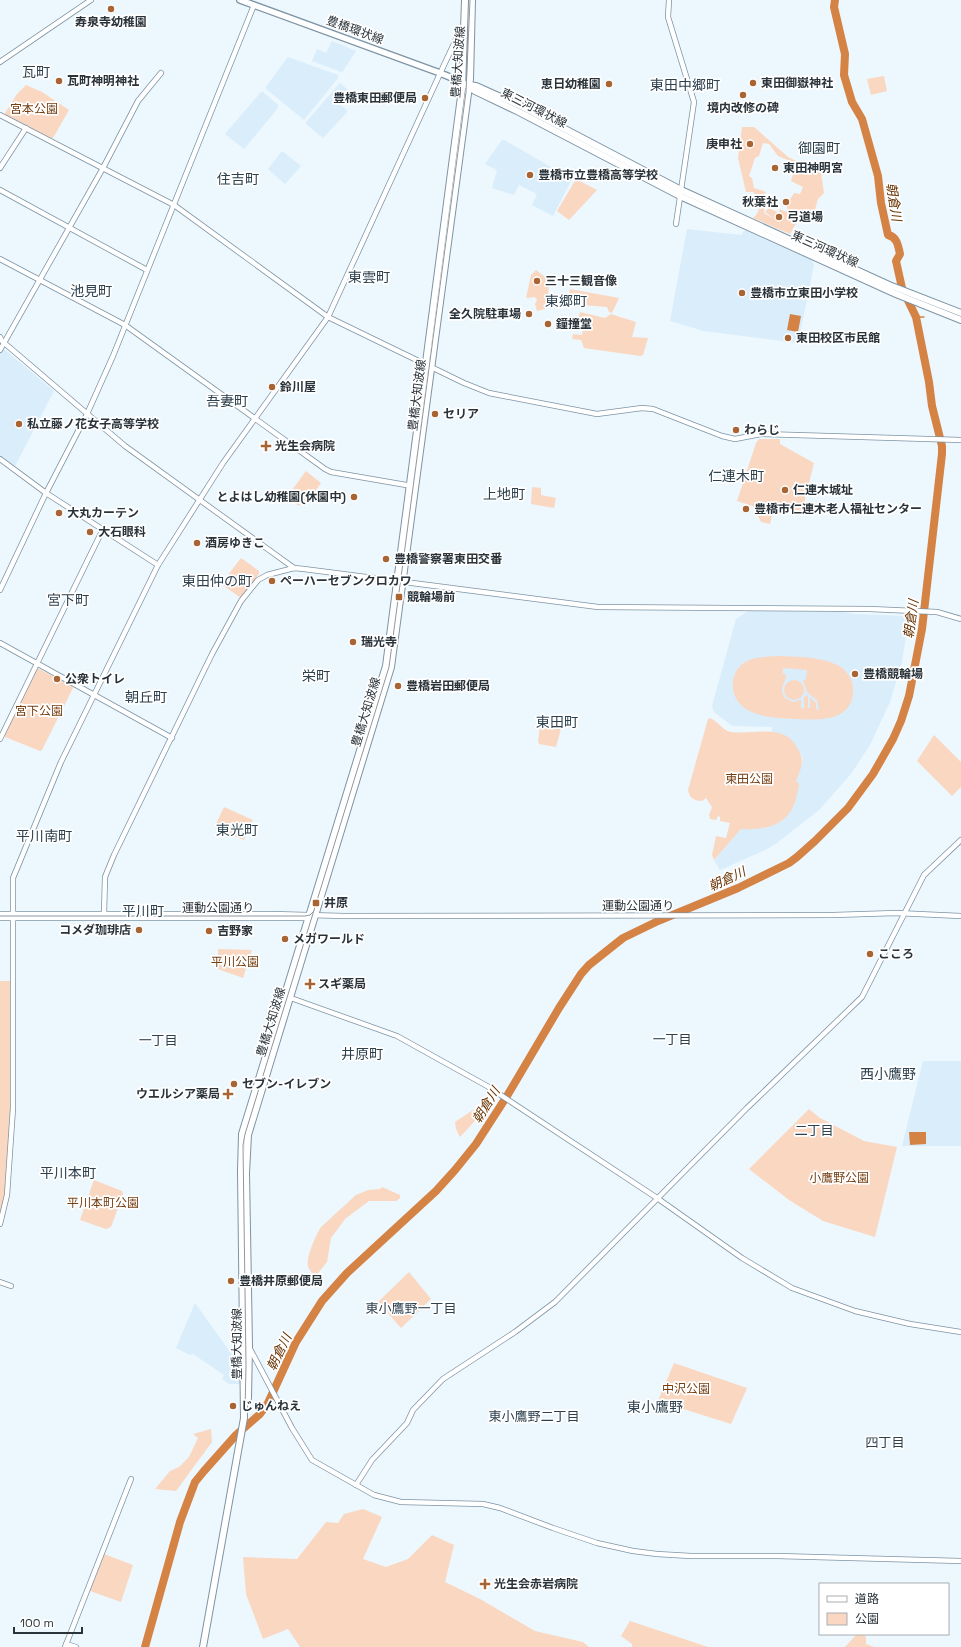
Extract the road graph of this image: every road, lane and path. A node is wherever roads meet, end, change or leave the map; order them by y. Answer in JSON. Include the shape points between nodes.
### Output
{"nodes":[{"id":1,"x":90,"y":0,"type":"edge"},
{"id":2,"x":240,"y":0,"type":"edge"},
{"id":3,"x":465,"y":0,"type":"edge"},
{"id":4,"x":472,"y":0,"type":"edge"},
{"id":5,"x":669,"y":0,"type":"edge"},
{"id":6,"x":254,"y":5,"type":"junction"},
{"id":7,"x":464,"y":28,"type":"junction"},
{"id":8,"x":0,"y":62,"type":"edge"},
{"id":9,"x":162,"y":73,"type":"dead end"},
{"id":10,"x":440,"y":73,"type":"junction"},
{"id":11,"x":465,"y":84,"type":"junction"},
{"id":12,"x":0,"y":115,"type":"edge"},
{"id":13,"x":26,"y":128,"type":"junction"},
{"id":14,"x":0,"y":168,"type":"edge"},
{"id":15,"x":103,"y":168,"type":"junction"},
{"id":16,"x":0,"y":190,"type":"edge"},
{"id":17,"x":680,"y":193,"type":"junction"},
{"id":18,"x":174,"y":205,"type":"junction"},
{"id":19,"x":676,"y":224,"type":"dead end"},
{"id":20,"x":69,"y":227,"type":"junction"},
{"id":21,"x":0,"y":259,"type":"edge"},
{"id":22,"x":147,"y":270,"type":"junction"},
{"id":23,"x":39,"y":280,"type":"junction"},
{"id":24,"x":923,"y":302,"type":"junction"},
{"id":25,"x":961,"y":313,"type":"edge"},
{"id":26,"x":328,"y":317,"type":"junction"},
{"id":27,"x":961,"y":320,"type":"edge"},
{"id":28,"x":125,"y":325,"type":"junction"},
{"id":29,"x":0,"y":337,"type":"edge"},
{"id":30,"x":4,"y":343,"type":"junction"},
{"id":31,"x":0,"y":350,"type":"edge"},
{"id":32,"x":428,"y":365,"type":"junction"},
{"id":33,"x":87,"y":414,"type":"junction"},
{"id":34,"x":256,"y":419,"type":"junction"},
{"id":35,"x":961,"y":440,"type":"edge"},
{"id":36,"x":0,"y":459,"type":"edge"},
{"id":37,"x":412,"y":486,"type":"junction"},
{"id":38,"x":46,"y":493,"type":"junction"},
{"id":39,"x":199,"y":499,"type":"junction"},
{"id":40,"x":103,"y":529,"type":"junction"},
{"id":41,"x":158,"y":565,"type":"junction"},
{"id":42,"x":294,"y":568,"type":"junction"},
{"id":43,"x":399,"y":582,"type":"junction"},
{"id":44,"x":0,"y":590,"type":"edge"},
{"id":45,"x":961,"y":619,"type":"edge"},
{"id":46,"x":0,"y":643,"type":"edge"},
{"id":47,"x":36,"y":663,"type":"junction"},
{"id":48,"x":94,"y":695,"type":"junction"},
{"id":49,"x":172,"y":738,"type":"junction"},
{"id":50,"x":0,"y":739,"type":"edge"},
{"id":51,"x":961,"y":840,"type":"edge"},
{"id":52,"x":0,"y":914,"type":"edge"},
{"id":53,"x":104,"y":914,"type":"junction"},
{"id":54,"x":904,"y":914,"type":"junction"},
{"id":55,"x":13,"y":916,"type":"junction"},
{"id":56,"x":311,"y":916,"type":"junction"},
{"id":57,"x":961,"y":916,"type":"edge"},
{"id":58,"x":0,"y":918,"type":"edge"},
{"id":59,"x":287,"y":996,"type":"junction"},
{"id":60,"x":657,"y":1198,"type":"junction"},
{"id":61,"x":0,"y":1224,"type":"edge"},
{"id":62,"x":0,"y":1282,"type":"edge"},
{"id":63,"x":11,"y":1286,"type":"dead end"},
{"id":64,"x":961,"y":1332,"type":"edge"},
{"id":65,"x":249,"y":1346,"type":"junction"},
{"id":66,"x":244,"y":1418,"type":"junction"},
{"id":67,"x":131,"y":1479,"type":"dead end"},
{"id":68,"x":356,"y":1485,"type":"junction"},
{"id":69,"x":961,"y":1561,"type":"edge"},
{"id":70,"x":65,"y":1646,"type":"edge"},
{"id":71,"x":76,"y":1647,"type":"edge"},
{"id":72,"x":203,"y":1647,"type":"edge"}],
"edges":[{"from":1,"to":8,"type":"street"},
{"from":2,"to":6,"type":"main road","name":"豊橋環状線"},
{"from":3,"to":7,"type":"main road","name":"豊橋大知波線"},
{"from":4,"to":11,"type":"main road","name":"豊橋大知波線","via":[[470,74]]},
{"from":5,"to":17,"type":"street","via":[[668,17],[694,102]]},
{"from":6,"to":10,"type":"main road","name":"豊橋環状線"},
{"from":6,"to":18,"type":"street"},
{"from":7,"to":10,"type":"street","via":[[460,31]]},
{"from":7,"to":11,"type":"main road","name":"豊橋大知波線"},
{"from":9,"to":15,"type":"street","via":[[138,101]]},
{"from":10,"to":11,"type":"main road","name":"豊橋環状線"},
{"from":10,"to":26,"type":"street"},
{"from":11,"to":17,"type":"main road","name":"東三河環状線","via":[[476,86],[522,107]]},
{"from":11,"to":32,"type":"main road","name":"豊橋大知波線"},
{"from":12,"to":13,"type":"street"},
{"from":13,"to":14,"type":"street"},
{"from":13,"to":15,"type":"street"},
{"from":15,"to":18,"type":"street"},
{"from":15,"to":20,"type":"street"},
{"from":16,"to":20,"type":"street"},
{"from":17,"to":19,"type":"street"},
{"from":17,"to":24,"type":"main road","name":"東三河環状線"},
{"from":17,"to":24,"type":"main road","name":"東三河環状線","via":[[896,294]]},
{"from":18,"to":22,"type":"street"},
{"from":18,"to":26,"type":"street"},
{"from":20,"to":22,"type":"street"},
{"from":20,"to":23,"type":"street"},
{"from":21,"to":23,"type":"street"},
{"from":22,"to":28,"type":"street"},
{"from":23,"to":28,"type":"street"},
{"from":23,"to":30,"type":"street"},
{"from":24,"to":25,"type":"main road","name":"東三河環状線"},
{"from":24,"to":27,"type":"main road","name":"東三河環状線"},
{"from":26,"to":32,"type":"street"},
{"from":26,"to":34,"type":"street"},
{"from":28,"to":33,"type":"street"},
{"from":28,"to":34,"type":"street"},
{"from":29,"to":30,"type":"street"},
{"from":30,"to":31,"type":"street"},
{"from":30,"to":33,"type":"street"},
{"from":32,"to":35,"type":"street","via":[[489,393],[597,414],[642,408],[654,409],[735,439],[761,434]]},
{"from":32,"to":37,"type":"main road","name":"豊橋大知波線"},
{"from":33,"to":38,"type":"street"},
{"from":33,"to":39,"type":"street","via":[[125,446]]},
{"from":34,"to":37,"type":"street","via":[[331,472]]},
{"from":34,"to":39,"type":"street"},
{"from":36,"to":38,"type":"street"},
{"from":37,"to":43,"type":"main road","name":"豊橋大知波線"},
{"from":38,"to":40,"type":"street"},
{"from":38,"to":44,"type":"street"},
{"from":39,"to":41,"type":"street"},
{"from":39,"to":42,"type":"street"},
{"from":40,"to":41,"type":"street"},
{"from":40,"to":47,"type":"street"},
{"from":41,"to":48,"type":"street"},
{"from":42,"to":43,"type":"street"},
{"from":42,"to":49,"type":"street","via":[[258,580],[241,601],[212,654]]},
{"from":43,"to":45,"type":"street","via":[[598,607],[914,610],[937,612]]},
{"from":43,"to":56,"type":"main road","name":"豊橋大知波線","via":[[389,678]]},
{"from":46,"to":47,"type":"street"},
{"from":47,"to":48,"type":"street"},
{"from":47,"to":50,"type":"street"},
{"from":48,"to":49,"type":"street"},
{"from":48,"to":55,"type":"street","via":[[61,762],[13,878]]},
{"from":49,"to":53,"type":"street","via":[[104,877]]},
{"from":51,"to":54,"type":"street","via":[[924,875]]},
{"from":52,"to":55,"type":"street","name":"運動公園通り"},
{"from":53,"to":55,"type":"street","name":"運動公園通り"},
{"from":53,"to":56,"type":"street","name":"運動公園通り"},
{"from":54,"to":56,"type":"street","name":"運動公園通り"},
{"from":54,"to":57,"type":"street","name":"運動公園通り"},
{"from":54,"to":60,"type":"street","via":[[862,997]]},
{"from":55,"to":56,"type":"street","name":"運動公園通り"},
{"from":55,"to":58,"type":"street","name":"運動公園通り"},
{"from":55,"to":61,"type":"street","via":[[13,1108],[6,1194]]},
{"from":56,"to":59,"type":"main road","name":"豊橋大知波線"},
{"from":59,"to":60,"type":"street","via":[[397,1036],[497,1091]]},
{"from":59,"to":65,"type":"main road","name":"豊橋大知波線","via":[[246,1145]]},
{"from":59,"to":66,"type":"main road","name":"豊橋大知波線","via":[[247,1117],[241,1144]]},
{"from":60,"to":64,"type":"street","via":[[742,1258],[792,1288],[855,1311],[910,1324]]},
{"from":60,"to":68,"type":"street","via":[[555,1302],[515,1332],[443,1379],[413,1410],[407,1422],[372,1460]]},
{"from":62,"to":63,"type":"street"},
{"from":65,"to":66,"type":"main road","name":"豊橋大知波線","via":[[247,1409]]},
{"from":65,"to":68,"type":"street","via":[[292,1428],[312,1460]]},
{"from":66,"to":72,"type":"main road","name":"豊橋大知波線"},
{"from":67,"to":70,"type":"street"},
{"from":68,"to":69,"type":"street","via":[[374,1495],[401,1502],[483,1504],[500,1508],[598,1543],[633,1551],[691,1556]]},
{"from":70,"to":71,"type":"street"}]}
